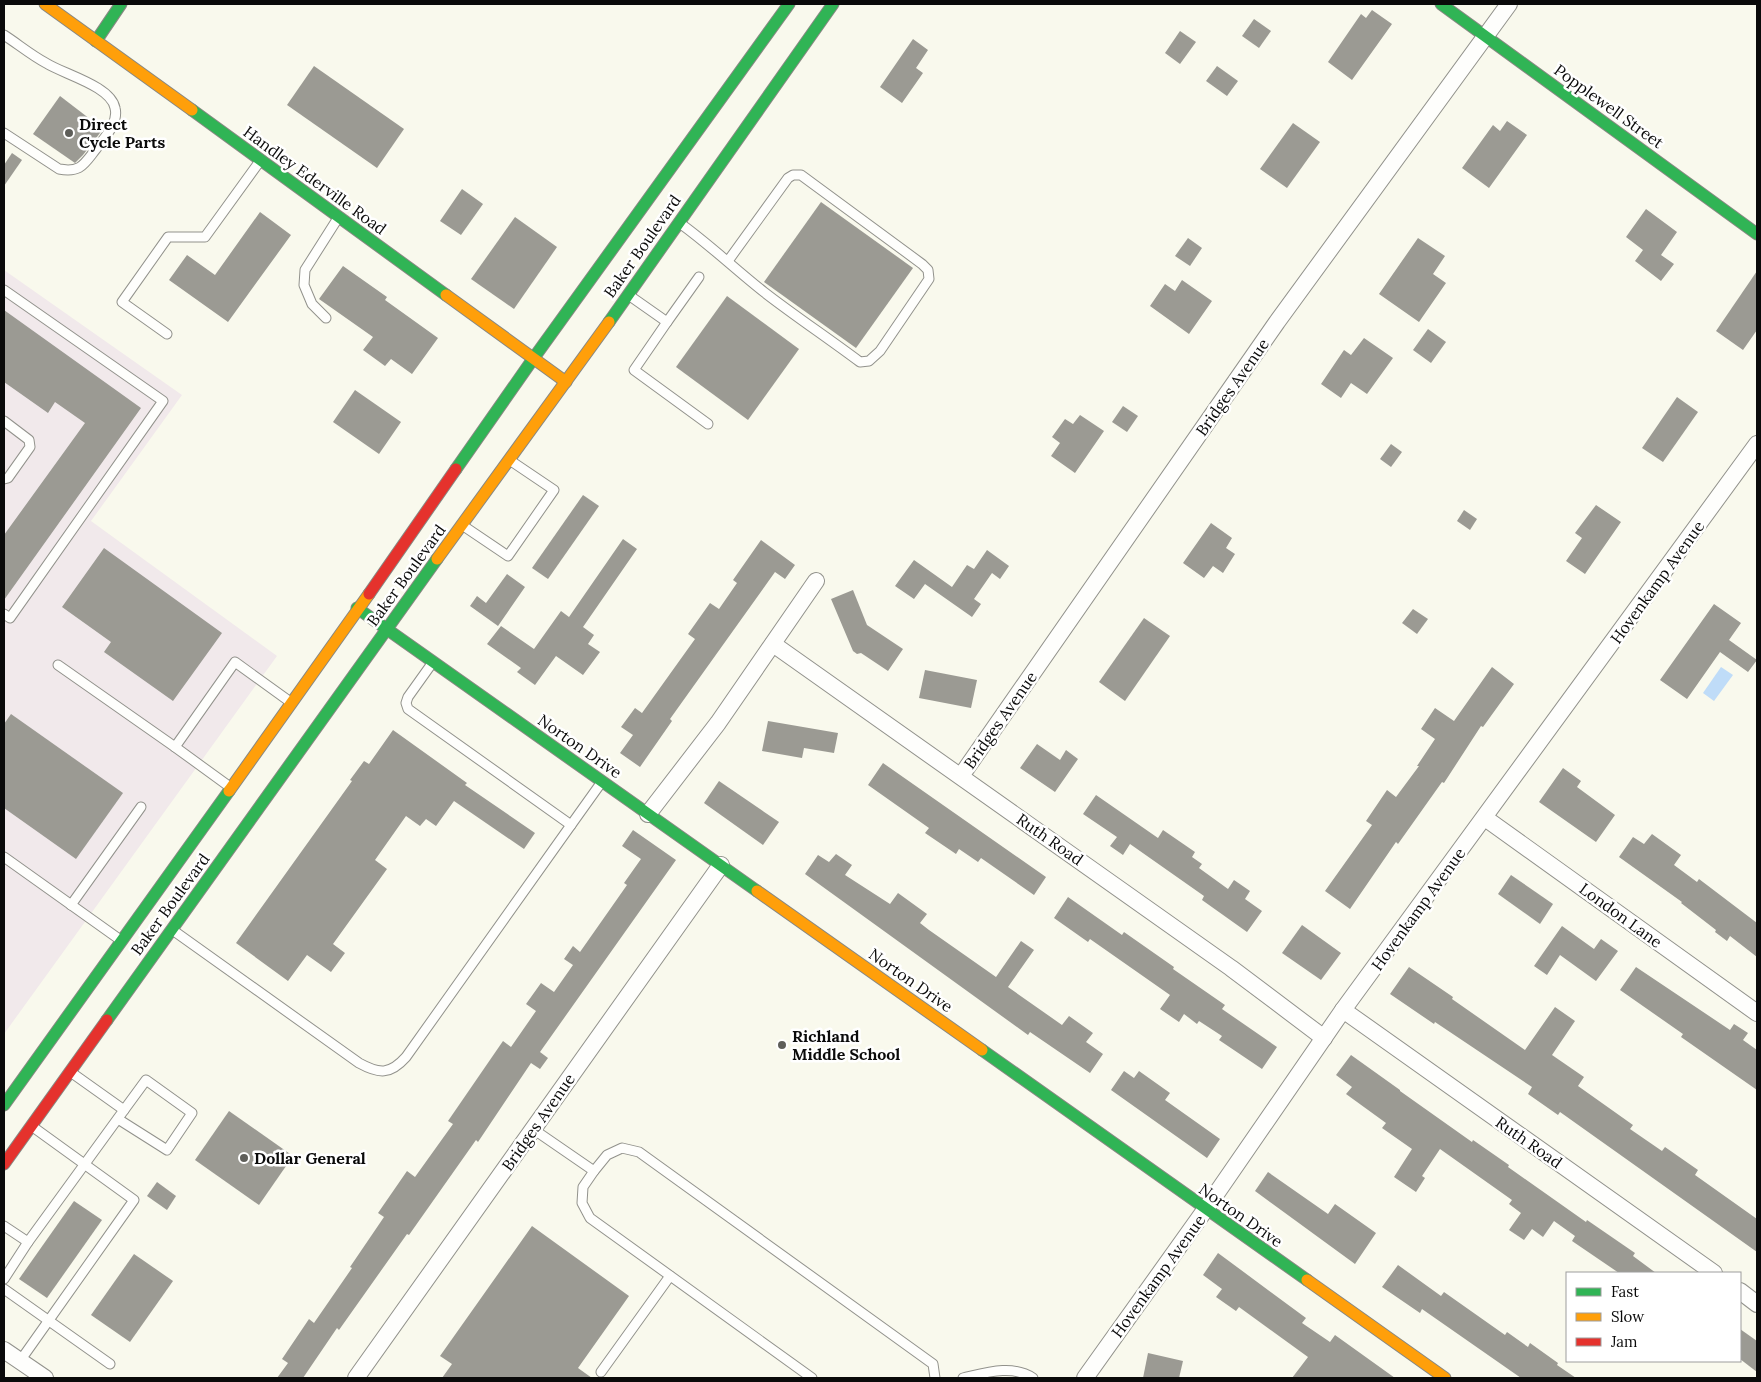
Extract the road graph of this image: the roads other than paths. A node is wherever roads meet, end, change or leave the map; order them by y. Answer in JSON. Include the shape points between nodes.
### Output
{"nodes":[{"id":1,"x":45,"y":4,"type":"edge"},
{"id":2,"x":121,"y":4,"type":"edge"},
{"id":3,"x":789,"y":4,"type":"edge"},
{"id":4,"x":832,"y":4,"type":"edge"},
{"id":5,"x":1441,"y":4,"type":"edge"},
{"id":6,"x":1509,"y":4,"type":"edge"},
{"id":7,"x":4,"y":35,"type":"edge"},
{"id":8,"x":1485,"y":36,"type":"junction"},
{"id":9,"x":96,"y":41,"type":"junction"},
{"id":10,"x":4,"y":133,"type":"edge"},
{"id":11,"x":260,"y":160,"type":"junction"},
{"id":12,"x":339,"y":217,"type":"junction"},
{"id":13,"x":679,"y":222,"type":"junction"},
{"id":14,"x":1757,"y":234,"type":"edge"},
{"id":15,"x":728,"y":261,"type":"junction"},
{"id":16,"x":699,"y":277,"type":"dead end"},
{"id":17,"x":4,"y":290,"type":"edge"},
{"id":18,"x":627,"y":294,"type":"junction"},
{"id":19,"x":326,"y":318,"type":"dead end"},
{"id":20,"x":667,"y":322,"type":"junction"},
{"id":21,"x":167,"y":334,"type":"dead end"},
{"id":22,"x":533,"y":359,"type":"junction"},
{"id":23,"x":566,"y":382,"type":"junction"},
{"id":24,"x":4,"y":421,"type":"edge"},
{"id":25,"x":708,"y":424,"type":"dead end"},
{"id":26,"x":1757,"y":444,"type":"edge"},
{"id":27,"x":509,"y":459,"type":"junction"},
{"id":28,"x":4,"y":478,"type":"edge"},
{"id":29,"x":462,"y":525,"type":"junction"},
{"id":30,"x":816,"y":581,"type":"dead end"},
{"id":31,"x":357,"y":608,"type":"junction"},
{"id":32,"x":4,"y":614,"type":"edge"},
{"id":33,"x":386,"y":630,"type":"junction"},
{"id":34,"x":773,"y":644,"type":"junction"},
{"id":35,"x":433,"y":662,"type":"junction"},
{"id":36,"x":58,"y":664,"type":"dead end"},
{"id":37,"x":292,"y":703,"type":"junction"},
{"id":38,"x":175,"y":747,"type":"junction"},
{"id":39,"x":961,"y":776,"type":"junction"},
{"id":40,"x":602,"y":782,"type":"junction"},
{"id":41,"x":231,"y":787,"type":"junction"},
{"id":42,"x":141,"y":807,"type":"dead end"},
{"id":43,"x":648,"y":814,"type":"junction"},
{"id":44,"x":1485,"y":818,"type":"junction"},
{"id":45,"x":571,"y":825,"type":"junction"},
{"id":46,"x":4,"y":858,"type":"edge"},
{"id":47,"x":721,"y":865,"type":"junction"},
{"id":48,"x":71,"y":905,"type":"junction"},
{"id":49,"x":172,"y":930,"type":"junction"},
{"id":50,"x":121,"y":941,"type":"junction"},
{"id":51,"x":1344,"y":1010,"type":"junction"},
{"id":52,"x":1757,"y":1013,"type":"edge"},
{"id":53,"x":1324,"y":1038,"type":"junction"},
{"id":54,"x":70,"y":1072,"type":"junction"},
{"id":55,"x":4,"y":1105,"type":"edge"},
{"id":56,"x":124,"y":1110,"type":"junction"},
{"id":57,"x":118,"y":1119,"type":"junction"},
{"id":58,"x":31,"y":1126,"type":"junction"},
{"id":59,"x":534,"y":1129,"type":"junction"},
{"id":60,"x":4,"y":1164,"type":"edge"},
{"id":61,"x":85,"y":1164,"type":"junction"},
{"id":62,"x":594,"y":1171,"type":"junction"},
{"id":63,"x":1206,"y":1210,"type":"junction"},
{"id":64,"x":4,"y":1226,"type":"edge"},
{"id":65,"x":28,"y":1242,"type":"junction"},
{"id":66,"x":1713,"y":1272,"type":"edge"},
{"id":67,"x":670,"y":1276,"type":"junction"},
{"id":68,"x":4,"y":1278,"type":"edge"},
{"id":69,"x":4,"y":1290,"type":"edge"},
{"id":70,"x":1741,"y":1292,"type":"edge"},
{"id":71,"x":1757,"y":1304,"type":"edge"},
{"id":72,"x":48,"y":1320,"type":"junction"},
{"id":73,"x":4,"y":1350,"type":"edge"},
{"id":74,"x":20,"y":1361,"type":"junction"},
{"id":75,"x":110,"y":1364,"type":"dead end"},
{"id":76,"x":601,"y":1372,"type":"dead end"},
{"id":77,"x":37,"y":1376,"type":"edge"},
{"id":78,"x":356,"y":1378,"type":"edge"},
{"id":79,"x":812,"y":1378,"type":"edge"},
{"id":80,"x":935,"y":1378,"type":"edge"},
{"id":81,"x":963,"y":1378,"type":"edge"},
{"id":82,"x":1033,"y":1378,"type":"edge"},
{"id":83,"x":1085,"y":1378,"type":"edge"},
{"id":84,"x":1445,"y":1378,"type":"edge"}],
"edges":[{"from":1,"to":9,"type":"main road","name":"Handley Ederville Road"},
{"from":2,"to":9,"type":"main road"},
{"from":3,"to":22,"type":"main road","name":"Baker Boulevard"},
{"from":4,"to":13,"type":"main road","name":"Baker Boulevard"},
{"from":5,"to":8,"type":"main road","name":"Popplewell Street"},
{"from":6,"to":8,"type":"street","name":"Bridges Avenue"},
{"from":7,"to":10,"type":"lane","via":[[47,64],[108,95],[116,109],[112,128],[82,167],[70,171],[59,170]]},
{"from":8,"to":14,"type":"main road","name":"Popplewell Street"},
{"from":8,"to":39,"type":"street","name":"Bridges Avenue","via":[[1277,322]]},
{"from":9,"to":11,"type":"main road","name":"Handley Ederville Road"},
{"from":11,"to":12,"type":"main road","name":"Handley Ederville Road"},
{"from":11,"to":21,"type":"lane","via":[[205,237],[168,237],[122,302]]},
{"from":12,"to":19,"type":"lane","via":[[305,270],[304,285],[312,304]]},
{"from":12,"to":22,"type":"main road","name":"Handley Ederville Road"},
{"from":13,"to":15,"type":"lane"},
{"from":13,"to":18,"type":"main road","name":"Baker Boulevard"},
{"from":15,"to":15,"type":"lane","via":[[764,292],[860,362],[869,361],[880,351],[929,279],[928,270],[922,264],[801,175],[788,178]]},
{"from":16,"to":20,"type":"lane"},
{"from":17,"to":32,"type":"lane","via":[[163,401],[10,618]]},
{"from":18,"to":20,"type":"lane"},
{"from":18,"to":23,"type":"main road","name":"Baker Boulevard"},
{"from":20,"to":25,"type":"lane","via":[[634,370]]},
{"from":22,"to":23,"type":"main road","name":"Handley Ederville Road"},
{"from":22,"to":31,"type":"main road","name":"Baker Boulevard"},
{"from":23,"to":27,"type":"main road","name":"Baker Boulevard"},
{"from":24,"to":28,"type":"lane","via":[[29,440],[30,448],[8,478]]},
{"from":26,"to":44,"type":"street","name":"Hovenkamp Avenue"},
{"from":27,"to":29,"type":"main road","name":"Baker Boulevard"},
{"from":27,"to":29,"type":"lane","via":[[554,490],[508,556]]},
{"from":29,"to":33,"type":"main road","name":"Baker Boulevard"},
{"from":30,"to":34,"type":"street"},
{"from":31,"to":33,"type":"main road","name":"Norton Drive"},
{"from":31,"to":37,"type":"main road","name":"Baker Boulevard"},
{"from":33,"to":35,"type":"main road","name":"Norton Drive"},
{"from":33,"to":49,"type":"main road","name":"Baker Boulevard"},
{"from":34,"to":39,"type":"street","name":"Ruth Road"},
{"from":34,"to":43,"type":"street"},
{"from":35,"to":40,"type":"main road","name":"Norton Drive"},
{"from":35,"to":45,"type":"lane","via":[[408,697],[408,710]]},
{"from":36,"to":38,"type":"lane"},
{"from":37,"to":38,"type":"lane","via":[[234,662]]},
{"from":37,"to":41,"type":"main road","name":"Baker Boulevard"},
{"from":38,"to":41,"type":"lane"},
{"from":39,"to":53,"type":"street","name":"Ruth Road"},
{"from":40,"to":43,"type":"main road","name":"Norton Drive"},
{"from":40,"to":45,"type":"lane"},
{"from":41,"to":50,"type":"main road","name":"Baker Boulevard"},
{"from":42,"to":48,"type":"lane"},
{"from":43,"to":47,"type":"main road","name":"Norton Drive"},
{"from":44,"to":51,"type":"street","name":"Hovenkamp Avenue"},
{"from":44,"to":52,"type":"street","name":"London Lane"},
{"from":45,"to":49,"type":"lane","via":[[406,1057],[384,1071],[375,1071],[359,1063]]},
{"from":46,"to":48,"type":"lane"},
{"from":47,"to":59,"type":"street","name":"Bridges Avenue"},
{"from":47,"to":63,"type":"main road","name":"Norton Drive"},
{"from":48,"to":50,"type":"lane"},
{"from":49,"to":54,"type":"main road","name":"Baker Boulevard"},
{"from":50,"to":55,"type":"main road","name":"Baker Boulevard"},
{"from":51,"to":53,"type":"street","name":"Hovenkamp Avenue"},
{"from":51,"to":66,"type":"street","name":"Ruth Road"},
{"from":53,"to":63,"type":"street","name":"Hovenkamp Avenue"},
{"from":54,"to":56,"type":"lane"},
{"from":54,"to":58,"type":"main road","name":"Baker Boulevard"},
{"from":56,"to":57,"type":"lane"},
{"from":56,"to":57,"type":"lane","via":[[146,1080],[192,1113],[167,1150]]},
{"from":57,"to":61,"type":"lane"},
{"from":58,"to":60,"type":"main road","name":"Baker Boulevard"},
{"from":58,"to":61,"type":"lane"},
{"from":59,"to":62,"type":"lane"},
{"from":59,"to":78,"type":"street","name":"Bridges Avenue"},
{"from":61,"to":65,"type":"lane"},
{"from":61,"to":72,"type":"lane","via":[[134,1200]]},
{"from":62,"to":67,"type":"lane","via":[[583,1187],[582,1203],[590,1218]]},
{"from":62,"to":80,"type":"lane","via":[[607,1154],[622,1148],[639,1152],[933,1364]]},
{"from":63,"to":83,"type":"street","name":"Hovenkamp Avenue"},
{"from":63,"to":84,"type":"main road","name":"Norton Drive"},
{"from":64,"to":65,"type":"lane"},
{"from":65,"to":68,"type":"lane"},
{"from":67,"to":76,"type":"lane"},
{"from":67,"to":79,"type":"lane"},
{"from":69,"to":72,"type":"lane"},
{"from":70,"to":71,"type":"street"},
{"from":72,"to":74,"type":"lane"},
{"from":72,"to":75,"type":"lane"},
{"from":73,"to":74,"type":"street"},
{"from":74,"to":77,"type":"street"},
{"from":81,"to":82,"type":"lane","via":[[997,1370],[1024,1372]]}]}
